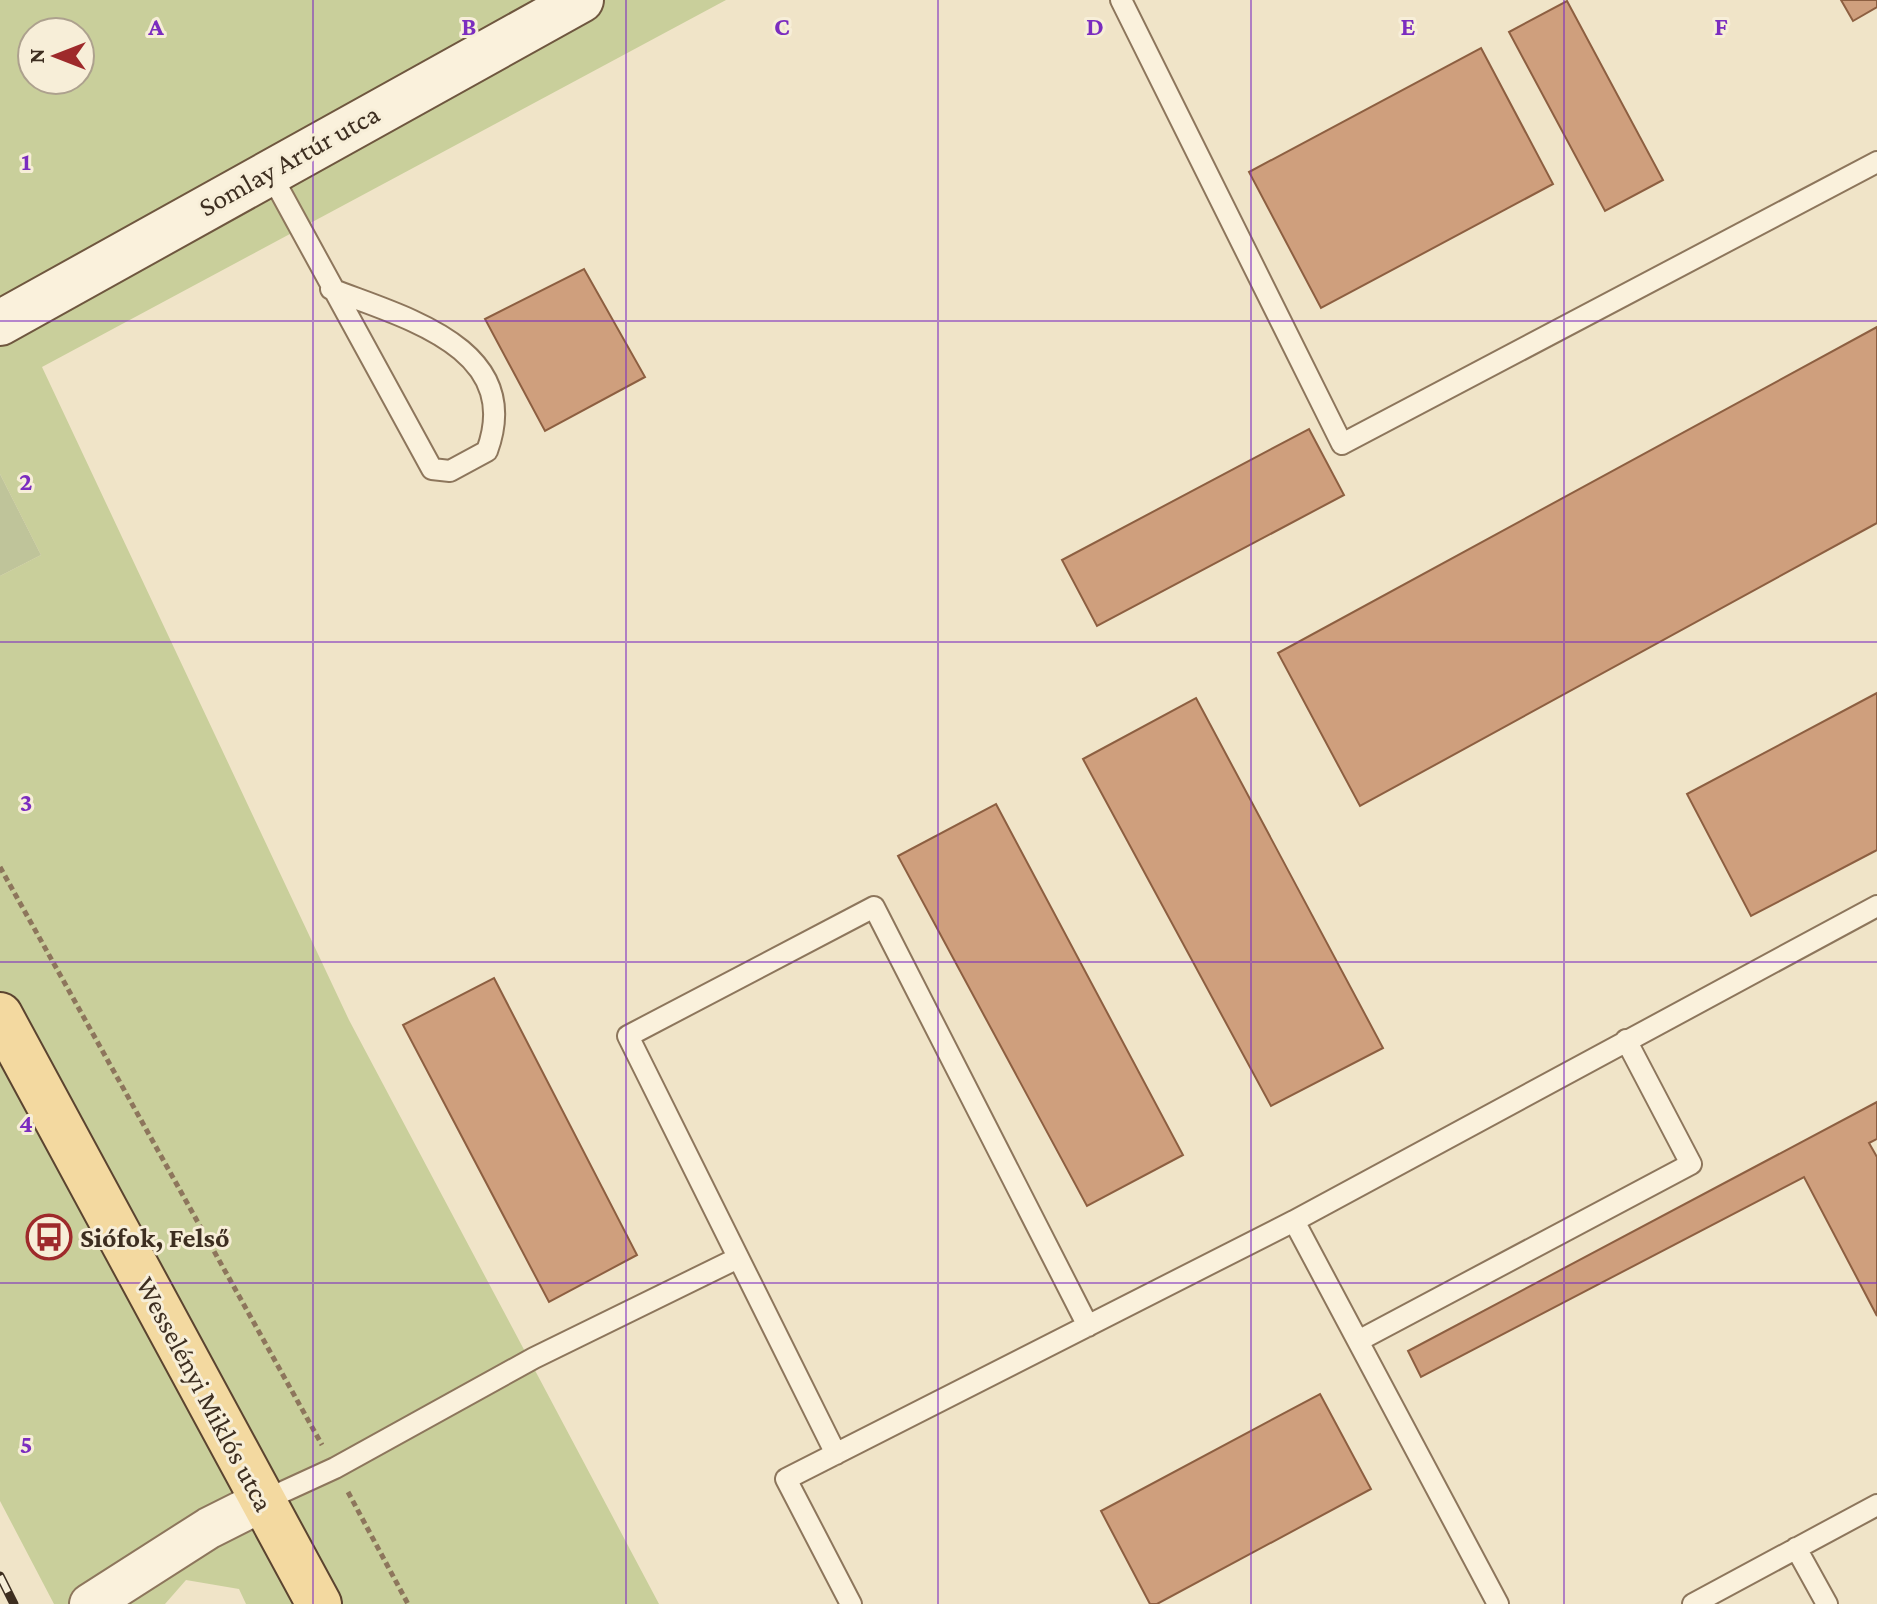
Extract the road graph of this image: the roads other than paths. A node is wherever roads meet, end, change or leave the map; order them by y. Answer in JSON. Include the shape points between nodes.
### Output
{"nodes":[{"id":1,"x":581,"y":0,"type":"edge"},
{"id":2,"x":1121,"y":0,"type":"edge"},
{"id":3,"x":1877,"y":162,"type":"edge"},
{"id":4,"x":269,"y":171,"type":"junction"},
{"id":5,"x":331,"y":289,"type":"junction"},
{"id":6,"x":0,"y":323,"type":"edge"},
{"id":7,"x":1877,"y":906,"type":"edge"},
{"id":8,"x":0,"y":1015,"type":"edge"},
{"id":9,"x":1626,"y":1040,"type":"junction"},
{"id":10,"x":1294,"y":1221,"type":"junction"},
{"id":11,"x":738,"y":1258,"type":"junction"},
{"id":12,"x":1088,"y":1326,"type":"junction"},
{"id":13,"x":1358,"y":1341,"type":"junction"},
{"id":14,"x":836,"y":1454,"type":"junction"},
{"id":15,"x":263,"y":1501,"type":"junction"},
{"id":16,"x":1877,"y":1505,"type":"edge"},
{"id":17,"x":1796,"y":1548,"type":"junction"},
{"id":18,"x":90,"y":1604,"type":"edge"},
{"id":19,"x":319,"y":1604,"type":"edge"},
{"id":20,"x":851,"y":1604,"type":"edge"},
{"id":21,"x":1498,"y":1604,"type":"edge"},
{"id":22,"x":1693,"y":1604,"type":"edge"},
{"id":23,"x":1827,"y":1604,"type":"edge"}],
"edges":[{"from":1,"to":4,"type":"main road","name":"Somlay Artúr utca"},
{"from":2,"to":3,"type":"lane","via":[[1342,444]]},
{"from":4,"to":5,"type":"lane"},
{"from":4,"to":6,"type":"main road","name":"Somlay Artúr utca"},
{"from":5,"to":5,"type":"lane","via":[[444,334],[483,371],[493,407],[487,451],[450,471],[432,469]]},
{"from":7,"to":9,"type":"lane"},
{"from":8,"to":15,"type":"main road","name":"Wesselényi Miklós utca"},
{"from":9,"to":10,"type":"lane"},
{"from":9,"to":13,"type":"lane","via":[[1691,1164]]},
{"from":10,"to":12,"type":"lane"},
{"from":10,"to":13,"type":"lane"},
{"from":11,"to":12,"type":"lane","via":[[628,1036],[874,907]]},
{"from":11,"to":14,"type":"lane"},
{"from":11,"to":15,"type":"lane"},
{"from":12,"to":14,"type":"lane"},
{"from":13,"to":21,"type":"lane"},
{"from":14,"to":20,"type":"lane","via":[[786,1479]]},
{"from":15,"to":18,"type":"street","via":[[209,1528]]},
{"from":15,"to":19,"type":"main road","name":"Wesselényi Miklós utca"},
{"from":16,"to":17,"type":"lane"},
{"from":17,"to":22,"type":"lane"},
{"from":17,"to":23,"type":"lane"}]}
